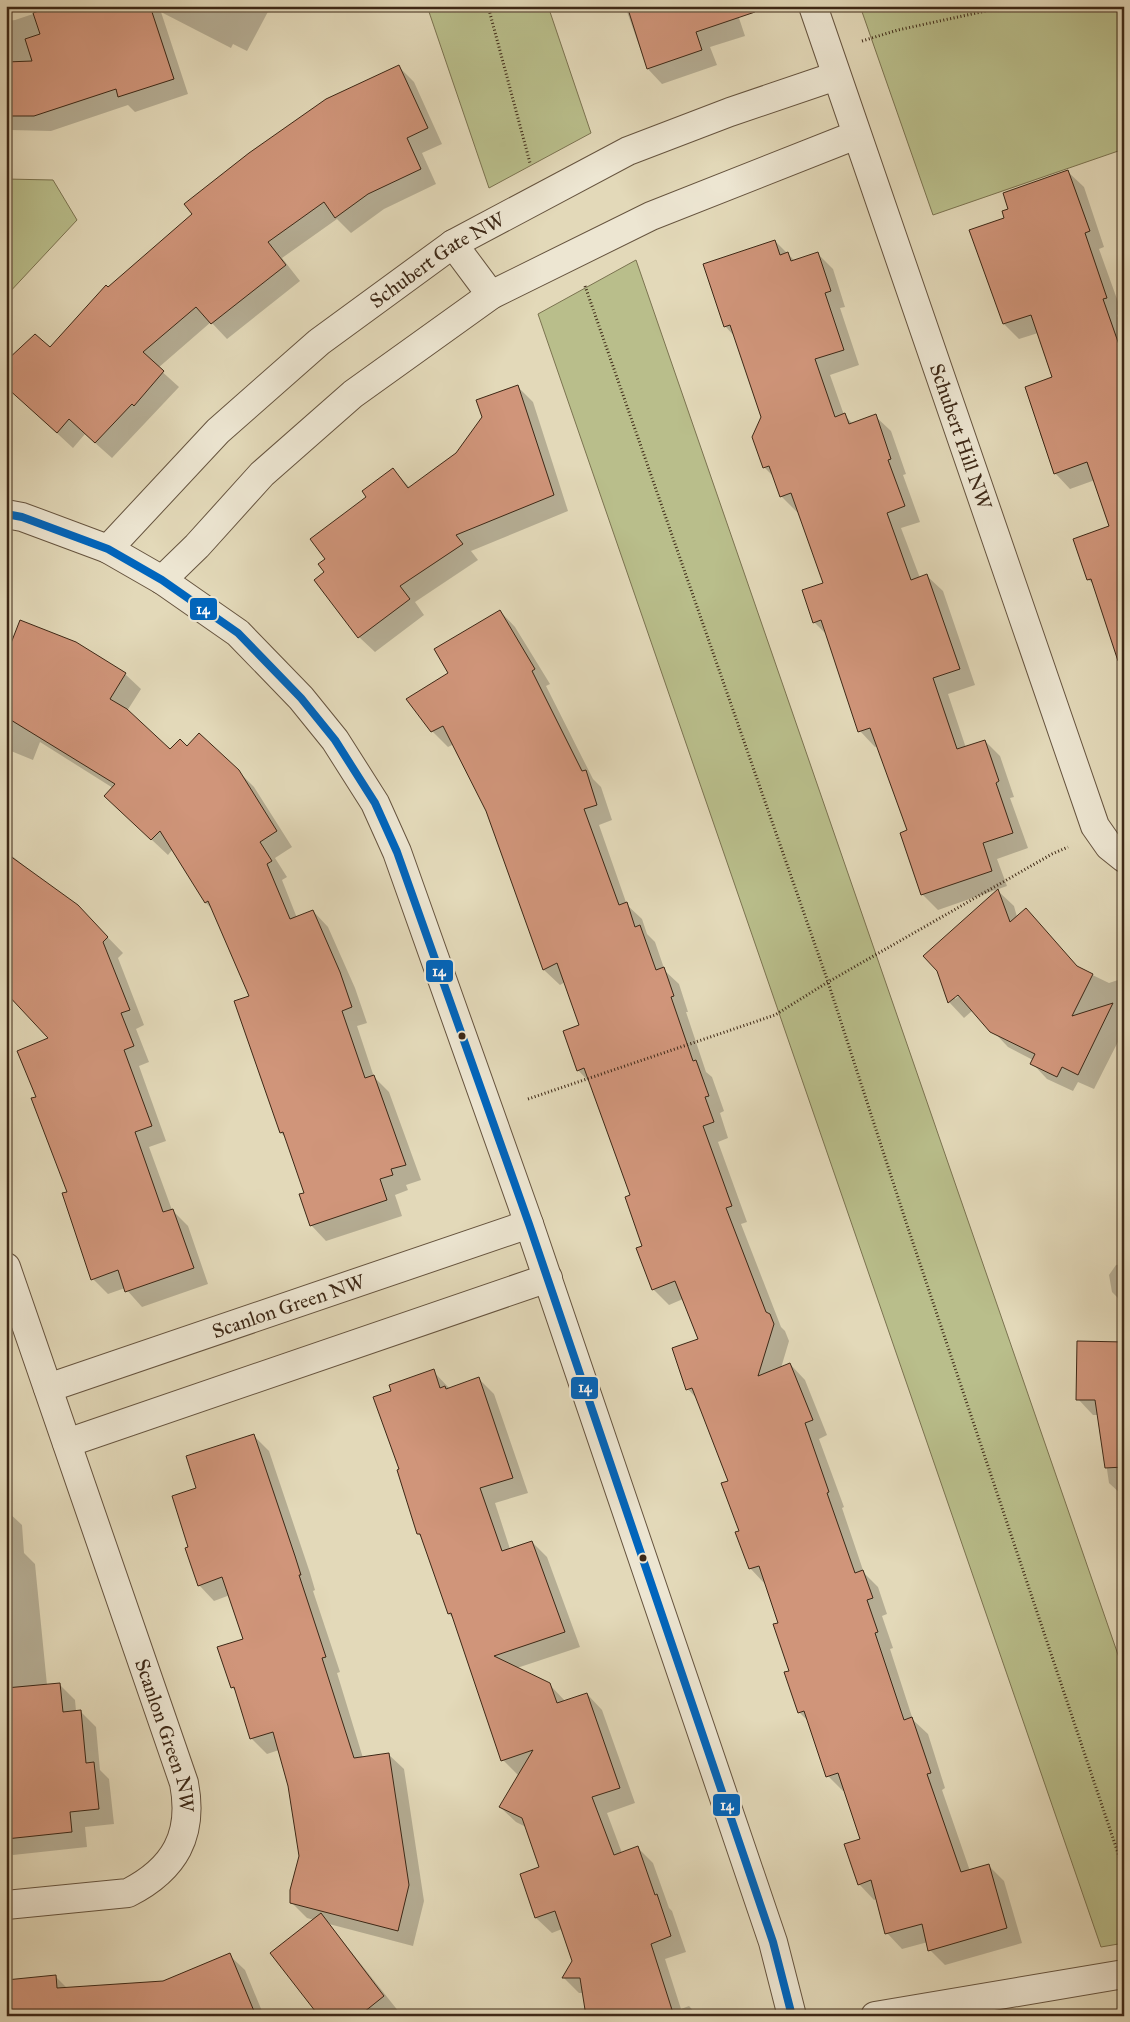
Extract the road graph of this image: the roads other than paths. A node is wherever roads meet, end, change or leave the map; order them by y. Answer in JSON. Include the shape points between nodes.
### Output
{"nodes":[{"id":1,"x":813,"y":6,"type":"edge"},
{"id":2,"x":832,"y":64,"type":"junction"},
{"id":3,"x":856,"y":135,"type":"junction"},
{"id":4,"x":453,"y":244,"type":"junction"},
{"id":5,"x":491,"y":295,"type":"junction"},
{"id":6,"x":6,"y":514,"type":"edge"},
{"id":7,"x":108,"y":549,"type":"junction"},
{"id":8,"x":162,"y":580,"type":"junction"},
{"id":9,"x":1124,"y":858,"type":"edge"},
{"id":10,"x":529,"y":1224,"type":"junction"},
{"id":11,"x":6,"y":1267,"type":"edge"},
{"id":12,"x":548,"y":1278,"type":"junction"},
{"id":13,"x":48,"y":1388,"type":"junction"},
{"id":14,"x":67,"y":1443,"type":"junction"},
{"id":15,"x":6,"y":1905,"type":"edge"},
{"id":16,"x":1124,"y":1974,"type":"edge"},
{"id":17,"x":792,"y":2016,"type":"edge"},
{"id":18,"x":875,"y":2016,"type":"edge"}],
"edges":[{"from":1,"to":2,"type":"street","name":"Schubert Hill NW"},
{"from":2,"to":3,"type":"street","name":"Schubert Hill NW"},
{"from":2,"to":4,"type":"street","name":"Schubert Gate NW","via":[[730,112],[628,150]]},
{"from":3,"to":5,"type":"street","via":[[651,216]]},
{"from":3,"to":9,"type":"street","name":"Schubert Hill NW","via":[[1099,835]]},
{"from":4,"to":5,"type":"street"},
{"from":4,"to":7,"type":"street","name":"Schubert Gate NW","via":[[319,342],[232,418]]},
{"from":5,"to":8,"type":"street","via":[[353,394],[262,474]]},
{"from":6,"to":7,"type":"street"},
{"from":7,"to":8,"type":"street"},
{"from":8,"to":10,"type":"street","via":[[238,633],[301,698],[336,740],[374,803],[397,852]]},
{"from":10,"to":12,"type":"street"},
{"from":10,"to":13,"type":"street","name":"Scanlon Green NW"},
{"from":11,"to":13,"type":"street","name":"Scanlon Green NW"},
{"from":12,"to":14,"type":"street"},
{"from":12,"to":17,"type":"street","via":[[773,1942]]},
{"from":13,"to":14,"type":"street","name":"Scanlon Green NW"},
{"from":14,"to":15,"type":"street","name":"Scanlon Green NW","via":[[184,1783],[187,1814],[184,1836],[160,1873],[128,1893]]},
{"from":16,"to":18,"type":"street"}]}
